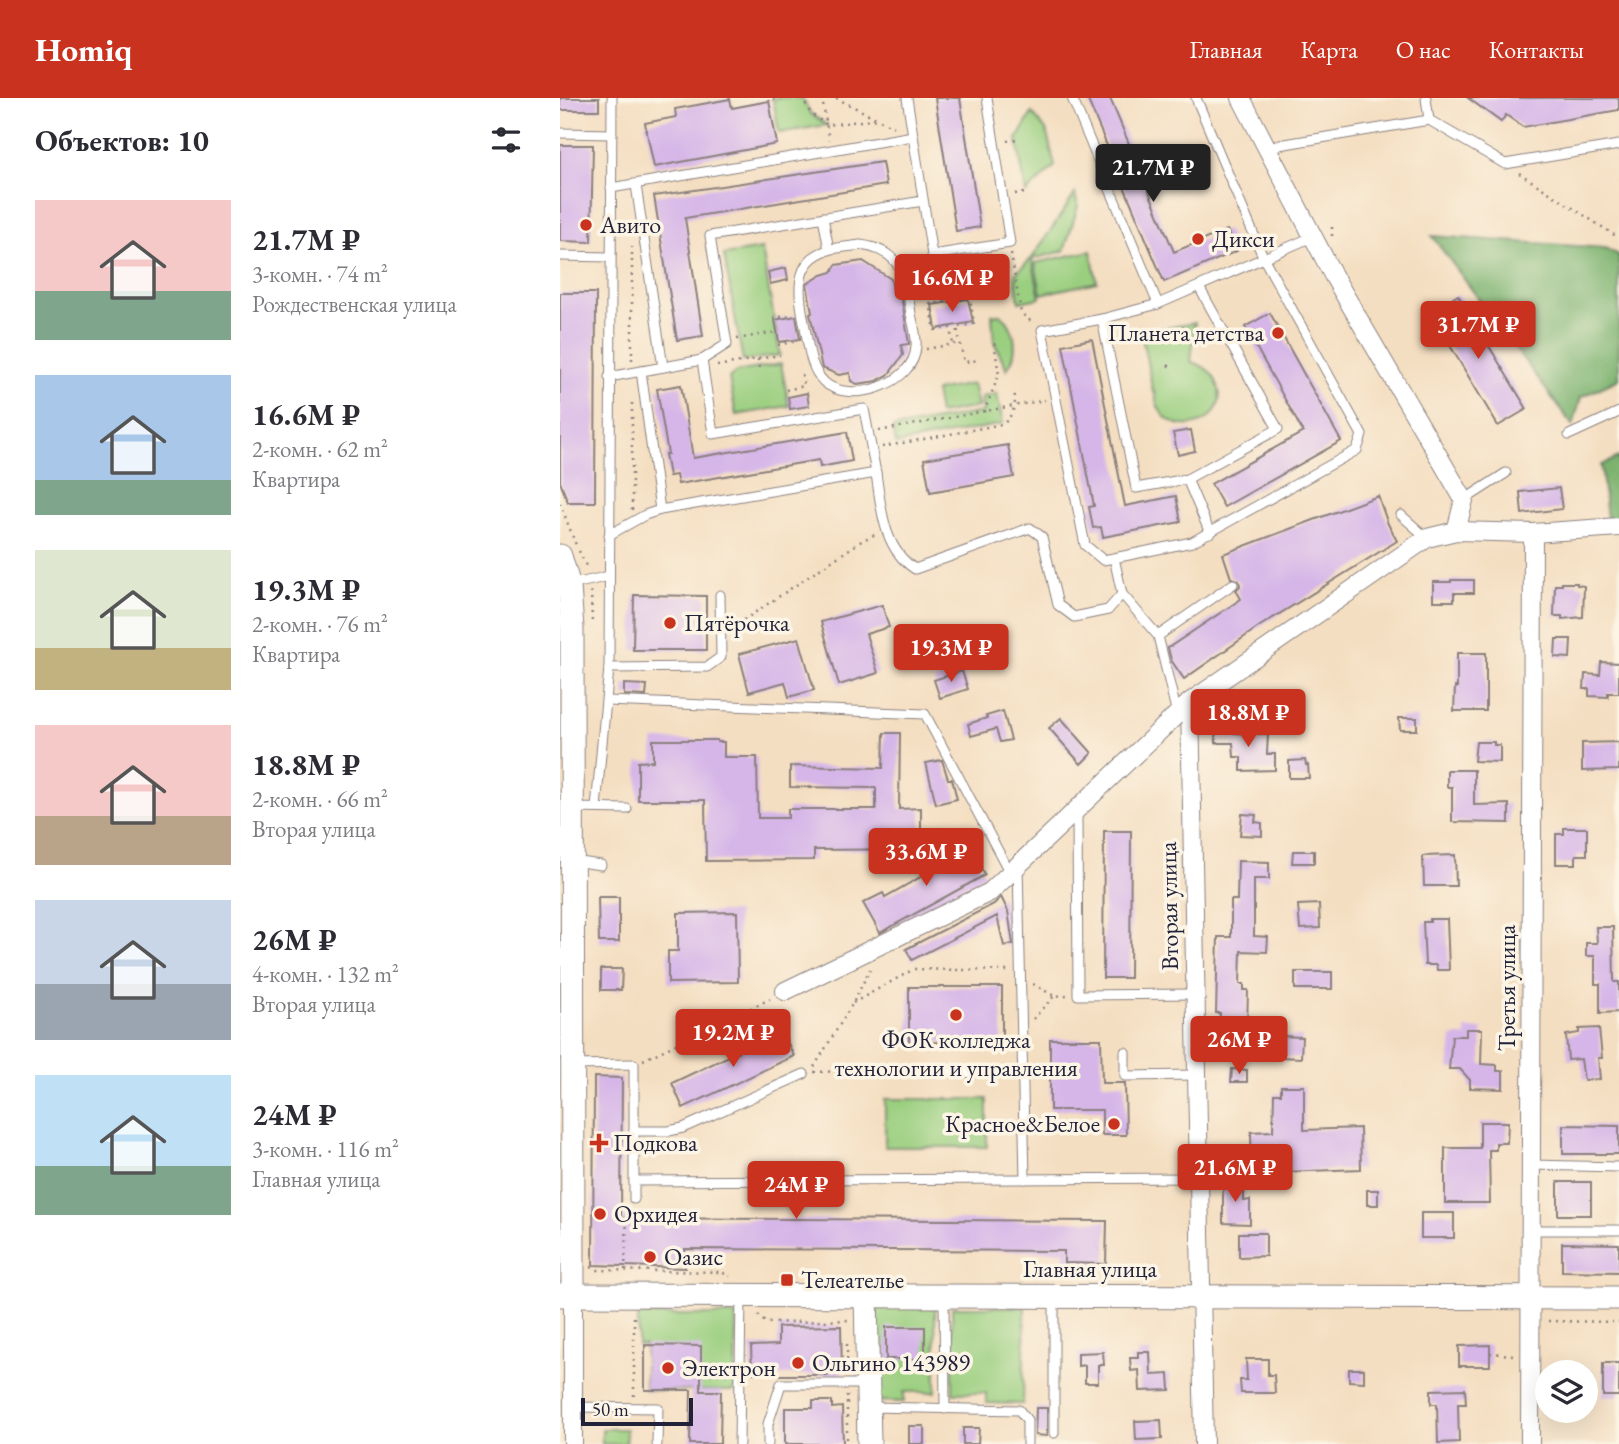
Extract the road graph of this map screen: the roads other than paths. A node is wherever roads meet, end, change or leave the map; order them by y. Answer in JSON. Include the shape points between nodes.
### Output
{"nodes":[{"id":1,"x":612,"y":98,"type":"edge"},
{"id":2,"x":907,"y":98,"type":"edge"},
{"id":3,"x":987,"y":98,"type":"edge"},
{"id":4,"x":1072,"y":98,"type":"edge"},
{"id":5,"x":1196,"y":98,"type":"edge"},
{"id":6,"x":1241,"y":98,"type":"edge"},
{"id":7,"x":1426,"y":98,"type":"edge"},
{"id":8,"x":1429,"y":120,"type":"junction"},
{"id":9,"x":560,"y":133,"type":"edge"},
{"id":10,"x":612,"y":134,"type":"junction"},
{"id":11,"x":913,"y":136,"type":"junction"},
{"id":12,"x":1619,"y":145,"type":"edge"},
{"id":13,"x":1265,"y":148,"type":"junction"},
{"id":14,"x":636,"y":185,"type":"junction"},
{"id":15,"x":611,"y":188,"type":"junction"},
{"id":16,"x":923,"y":201,"type":"junction"},
{"id":17,"x":823,"y":218,"type":"junction"},
{"id":18,"x":1312,"y":237,"type":"junction"},
{"id":19,"x":829,"y":250,"type":"junction"},
{"id":20,"x":560,"y":256,"type":"edge"},
{"id":21,"x":610,"y":257,"type":"junction"},
{"id":22,"x":1264,"y":259,"type":"junction"},
{"id":23,"x":1199,"y":287,"type":"junction"},
{"id":24,"x":1158,"y":304,"type":"junction"},
{"id":25,"x":1102,"y":319,"type":"junction"},
{"id":26,"x":702,"y":364,"type":"junction"},
{"id":27,"x":663,"y":367,"type":"junction"},
{"id":28,"x":637,"y":372,"type":"junction"},
{"id":29,"x":609,"y":377,"type":"junction"},
{"id":30,"x":852,"y":391,"type":"junction"},
{"id":31,"x":856,"y":410,"type":"junction"},
{"id":32,"x":1619,"y":412,"type":"edge"},
{"id":33,"x":1569,"y":435,"type":"dead end"},
{"id":34,"x":876,"y":473,"type":"junction"},
{"id":35,"x":1506,"y":473,"type":"dead end"},
{"id":36,"x":1186,"y":479,"type":"junction"},
{"id":37,"x":1464,"y":500,"type":"junction"},
{"id":38,"x":660,"y":510,"type":"junction"},
{"id":39,"x":1401,"y":515,"type":"dead end"},
{"id":40,"x":1619,"y":527,"type":"edge"},
{"id":41,"x":1457,"y":531,"type":"junction"},
{"id":42,"x":1210,"y":533,"type":"junction"},
{"id":43,"x":1533,"y":533,"type":"junction"},
{"id":44,"x":609,"y":535,"type":"junction"},
{"id":45,"x":1427,"y":537,"type":"junction"},
{"id":46,"x":560,"y":556,"type":"edge"},
{"id":47,"x":1114,"y":558,"type":"junction"},
{"id":48,"x":609,"y":576,"type":"junction"},
{"id":49,"x":1233,"y":584,"type":"dead end"},
{"id":50,"x":569,"y":586,"type":"junction"},
{"id":51,"x":1122,"y":594,"type":"junction"},
{"id":52,"x":720,"y":595,"type":"dead end"},
{"id":53,"x":1158,"y":635,"type":"junction"},
{"id":54,"x":609,"y":668,"type":"junction"},
{"id":55,"x":607,"y":701,"type":"junction"},
{"id":56,"x":1184,"y":708,"type":"junction"},
{"id":57,"x":566,"y":773,"type":"edge"},
{"id":58,"x":571,"y":808,"type":"junction"},
{"id":59,"x":596,"y":808,"type":"junction"},
{"id":60,"x":627,"y":809,"type":"dead end"},
{"id":61,"x":1076,"y":810,"type":"junction"},
{"id":62,"x":572,"y":861,"type":"junction"},
{"id":63,"x":601,"y":865,"type":"dead end"},
{"id":64,"x":1014,"y":869,"type":"junction"},
{"id":65,"x":785,"y":991,"type":"road end"},
{"id":66,"x":1196,"y":995,"type":"junction"},
{"id":67,"x":566,"y":1011,"type":"edge"},
{"id":68,"x":1125,"y":1052,"type":"dead end"},
{"id":69,"x":573,"y":1065,"type":"junction"},
{"id":70,"x":865,"y":1072,"type":"road end"},
{"id":71,"x":1023,"y":1073,"type":"junction"},
{"id":72,"x":804,"y":1074,"type":"dead end"},
{"id":73,"x":1197,"y":1075,"type":"junction"},
{"id":74,"x":634,"y":1131,"type":"junction"},
{"id":75,"x":1531,"y":1165,"type":"junction"},
{"id":76,"x":1619,"y":1167,"type":"edge"},
{"id":77,"x":1199,"y":1178,"type":"junction"},
{"id":78,"x":1026,"y":1179,"type":"junction"},
{"id":79,"x":634,"y":1181,"type":"junction"},
{"id":80,"x":634,"y":1199,"type":"road end"},
{"id":81,"x":1531,"y":1230,"type":"junction"},
{"id":82,"x":1619,"y":1230,"type":"edge"},
{"id":83,"x":741,"y":1294,"type":"junction"},
{"id":84,"x":866,"y":1294,"type":"junction"},
{"id":85,"x":567,"y":1295,"type":"edge"},
{"id":86,"x":944,"y":1295,"type":"junction"},
{"id":87,"x":1054,"y":1296,"type":"junction"},
{"id":88,"x":1201,"y":1296,"type":"junction"},
{"id":89,"x":1531,"y":1298,"type":"junction"},
{"id":90,"x":1619,"y":1298,"type":"edge"},
{"id":91,"x":868,"y":1384,"type":"junction"},
{"id":92,"x":573,"y":1406,"type":"junction"},
{"id":93,"x":868,"y":1407,"type":"junction"},
{"id":94,"x":944,"y":1409,"type":"junction"},
{"id":95,"x":1054,"y":1433,"type":"dead end"},
{"id":96,"x":573,"y":1444,"type":"edge"},
{"id":97,"x":657,"y":1444,"type":"edge"},
{"id":98,"x":739,"y":1444,"type":"edge"},
{"id":99,"x":768,"y":1444,"type":"edge"},
{"id":100,"x":869,"y":1444,"type":"edge"},
{"id":101,"x":1027,"y":1444,"type":"edge"},
{"id":102,"x":1204,"y":1444,"type":"edge"},
{"id":103,"x":1530,"y":1444,"type":"edge"}],
"edges":[{"from":1,"to":10,"type":"lane"},
{"from":2,"to":11,"type":"lane"},
{"from":3,"to":16,"type":"lane","via":[[1010,243],[932,255]]},
{"from":4,"to":24,"type":"lane"},
{"from":5,"to":22,"type":"lane"},
{"from":6,"to":13,"type":"street"},
{"from":7,"to":8,"type":"lane"},
{"from":8,"to":12,"type":"lane","via":[[1505,164]]},
{"from":8,"to":13,"type":"lane"},
{"from":9,"to":10,"type":"lane"},
{"from":10,"to":15,"type":"lane"},
{"from":11,"to":14,"type":"lane"},
{"from":11,"to":16,"type":"lane"},
{"from":13,"to":18,"type":"street"},
{"from":14,"to":15,"type":"lane"},
{"from":14,"to":27,"type":"lane"},
{"from":15,"to":21,"type":"lane"},
{"from":16,"to":17,"type":"lane"},
{"from":17,"to":19,"type":"lane"},
{"from":17,"to":26,"type":"lane","via":[[710,236],[727,344]]},
{"from":18,"to":22,"type":"lane"},
{"from":18,"to":37,"type":"street"},
{"from":19,"to":30,"type":"lane","via":[[809,264],[799,282],[807,339],[816,372],[834,389]]},
{"from":19,"to":30,"type":"lane","via":[[860,245],[877,249],[901,268],[917,345],[907,370],[896,381]]},
{"from":20,"to":21,"type":"lane"},
{"from":21,"to":29,"type":"lane"},
{"from":22,"to":23,"type":"lane"},
{"from":22,"to":42,"type":"lane","via":[[1362,435],[1357,450]]},
{"from":23,"to":24,"type":"lane"},
{"from":23,"to":36,"type":"lane","via":[[1278,429]]},
{"from":24,"to":25,"type":"lane"},
{"from":25,"to":36,"type":"lane","via":[[1136,488]]},
{"from":25,"to":47,"type":"lane","via":[[1042,330],[1085,545],[1103,560]]},
{"from":26,"to":27,"type":"lane"},
{"from":26,"to":31,"type":"lane","via":[[713,433]]},
{"from":27,"to":28,"type":"lane"},
{"from":28,"to":29,"type":"lane"},
{"from":28,"to":38,"type":"lane"},
{"from":29,"to":44,"type":"lane"},
{"from":30,"to":31,"type":"lane"},
{"from":31,"to":34,"type":"lane","via":[[864,409]]},
{"from":32,"to":33,"type":"lane"},
{"from":34,"to":38,"type":"lane"},
{"from":34,"to":51,"type":"lane","via":[[885,529],[904,562],[915,569],[1030,528],[1042,537],[1058,605],[1074,617],[1108,610]]},
{"from":35,"to":37,"type":"lane"},
{"from":36,"to":42,"type":"lane"},
{"from":37,"to":41,"type":"street"},
{"from":38,"to":44,"type":"lane"},
{"from":39,"to":45,"type":"lane"},
{"from":40,"to":43,"type":"street"},
{"from":41,"to":43,"type":"street"},
{"from":41,"to":45,"type":"street"},
{"from":42,"to":47,"type":"lane","via":[[1192,542]]},
{"from":43,"to":75,"type":"street","name":"Третья улица"},
{"from":44,"to":48,"type":"lane"},
{"from":45,"to":56,"type":"street"},
{"from":46,"to":50,"type":"street"},
{"from":47,"to":51,"type":"lane"},
{"from":48,"to":50,"type":"lane"},
{"from":48,"to":54,"type":"lane"},
{"from":49,"to":53,"type":"lane"},
{"from":50,"to":57,"type":"street","via":[[572,629]]},
{"from":51,"to":53,"type":"lane"},
{"from":52,"to":54,"type":"lane","via":[[721,657],[707,667]]},
{"from":53,"to":56,"type":"lane"},
{"from":54,"to":55,"type":"lane"},
{"from":55,"to":59,"type":"lane"},
{"from":55,"to":64,"type":"lane","via":[[925,714]]},
{"from":56,"to":61,"type":"street"},
{"from":56,"to":66,"type":"street","name":"Вторая улица"},
{"from":57,"to":58,"type":"street"},
{"from":58,"to":59,"type":"lane"},
{"from":58,"to":62,"type":"street"},
{"from":59,"to":60,"type":"lane"},
{"from":61,"to":64,"type":"street"},
{"from":61,"to":66,"type":"lane","via":[[1078,995]]},
{"from":62,"to":63,"type":"lane"},
{"from":62,"to":67,"type":"street"},
{"from":64,"to":65,"type":"street","via":[[990,892]]},
{"from":64,"to":71,"type":"lane"},
{"from":66,"to":73,"type":"street","name":"Вторая улица"},
{"from":67,"to":69,"type":"street"},
{"from":68,"to":73,"type":"lane","via":[[1125,1076]]},
{"from":69,"to":74,"type":"lane","via":[[635,1064]]},
{"from":69,"to":85,"type":"street"},
{"from":70,"to":71,"type":"lane"},
{"from":71,"to":78,"type":"lane"},
{"from":72,"to":74,"type":"lane","via":[[683,1128]]},
{"from":73,"to":77,"type":"street","name":"Вторая улица"},
{"from":74,"to":79,"type":"lane"},
{"from":75,"to":76,"type":"lane"},
{"from":75,"to":81,"type":"street","name":"Третья улица"},
{"from":77,"to":78,"type":"lane"},
{"from":77,"to":88,"type":"street","name":"Вторая улица"},
{"from":78,"to":79,"type":"lane"},
{"from":79,"to":80,"type":"lane"},
{"from":81,"to":82,"type":"lane"},
{"from":81,"to":89,"type":"street","name":"Третья улица"},
{"from":83,"to":84,"type":"street","name":"Главная улица"},
{"from":83,"to":85,"type":"street","name":"Главная улица"},
{"from":83,"to":98,"type":"lane"},
{"from":84,"to":86,"type":"street","name":"Главная улица"},
{"from":84,"to":91,"type":"street"},
{"from":85,"to":92,"type":"street"},
{"from":86,"to":87,"type":"street","name":"Главная улица"},
{"from":86,"to":94,"type":"lane"},
{"from":87,"to":88,"type":"street","name":"Главная улица"},
{"from":87,"to":95,"type":"lane"},
{"from":88,"to":89,"type":"street","name":"Главная улица"},
{"from":88,"to":102,"type":"street","name":"Вторая улица"},
{"from":89,"to":90,"type":"street","name":"Главная улица"},
{"from":89,"to":103,"type":"street","name":"Третья улица"},
{"from":91,"to":93,"type":"street"},
{"from":91,"to":99,"type":"lane","via":[[781,1384],[768,1424]]},
{"from":92,"to":96,"type":"street"},
{"from":92,"to":97,"type":"lane","via":[[658,1408]]},
{"from":93,"to":94,"type":"lane"},
{"from":93,"to":100,"type":"street"},
{"from":94,"to":101,"type":"lane","via":[[1019,1410],[1027,1420]]}]}
